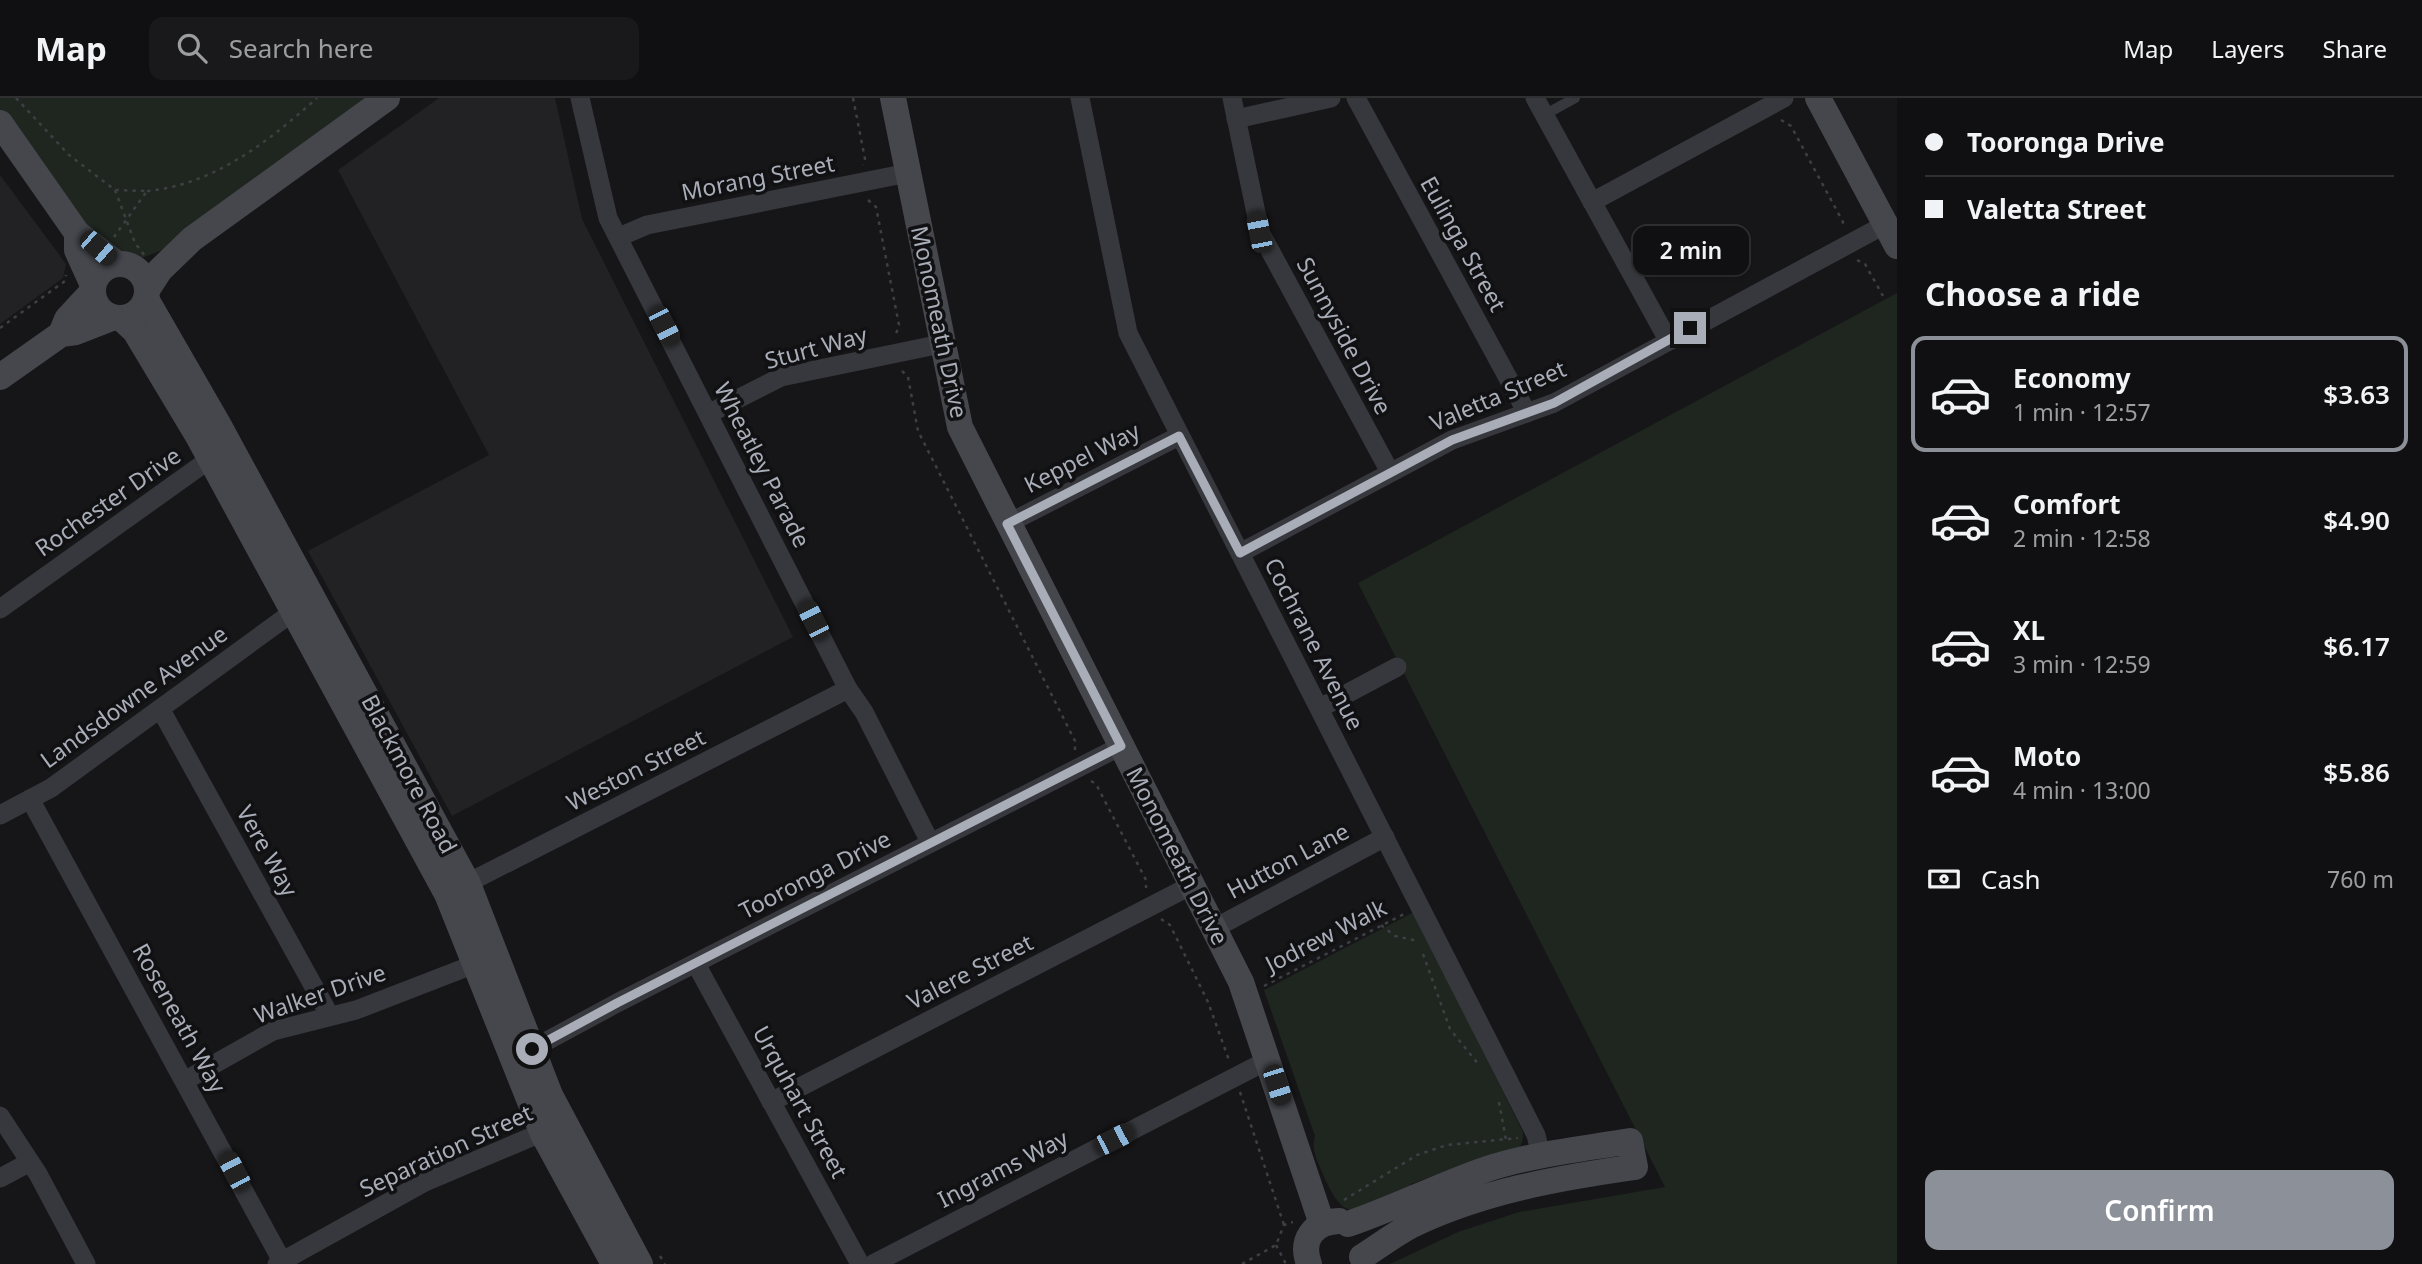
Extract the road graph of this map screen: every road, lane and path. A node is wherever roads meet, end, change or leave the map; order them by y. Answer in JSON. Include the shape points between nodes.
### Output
{"nodes":[{"id":1,"x":317,"y":98,"type":"edge"},
{"id":2,"x":387,"y":98,"type":"edge"},
{"id":3,"x":580,"y":98,"type":"edge"},
{"id":4,"x":853,"y":98,"type":"edge"},
{"id":5,"x":893,"y":98,"type":"edge"},
{"id":6,"x":1080,"y":98,"type":"edge"},
{"id":7,"x":1232,"y":98,"type":"edge"},
{"id":8,"x":1331,"y":98,"type":"edge"},
{"id":9,"x":1356,"y":98,"type":"edge"},
{"id":10,"x":1575,"y":98,"type":"edge"},
{"id":11,"x":1818,"y":98,"type":"edge"},
{"id":12,"x":1778,"y":102,"type":"edge"},
{"id":13,"x":1540,"y":106,"type":"edge"},
{"id":14,"x":1236,"y":119,"type":"junction"},
{"id":15,"x":0,"y":123,"type":"edge"},
{"id":16,"x":908,"y":173,"type":"junction"},
{"id":17,"x":866,"y":182,"type":"junction"},
{"id":18,"x":147,"y":191,"type":"dead end"},
{"id":19,"x":1592,"y":202,"type":"junction"},
{"id":20,"x":77,"y":233,"type":"junction"},
{"id":21,"x":1891,"y":235,"type":"edge"},
{"id":22,"x":619,"y":237,"type":"junction"},
{"id":23,"x":192,"y":239,"type":"junction"},
{"id":24,"x":1847,"y":245,"type":"junction"},
{"id":25,"x":121,"y":264,"type":"junction"},
{"id":26,"x":92,"y":287,"type":"junction"},
{"id":27,"x":146,"y":294,"type":"junction"},
{"id":28,"x":1883,"y":296,"type":"dead end"},
{"id":29,"x":116,"y":318,"type":"junction"},
{"id":30,"x":61,"y":334,"type":"junction"},
{"id":31,"x":1668,"y":340,"type":"junction"},
{"id":32,"x":941,"y":344,"type":"junction"},
{"id":33,"x":899,"y":352,"type":"junction"},
{"id":34,"x":0,"y":377,"type":"edge"},
{"id":35,"x":1527,"y":413,"type":"junction"},
{"id":36,"x":708,"y":414,"type":"junction"},
{"id":37,"x":1179,"y":436,"type":"junction"},
{"id":38,"x":210,"y":459,"type":"junction"},
{"id":39,"x":1390,"y":472,"type":"junction"},
{"id":40,"x":1007,"y":524,"type":"junction"},
{"id":41,"x":1240,"y":553,"type":"junction"},
{"id":42,"x":0,"y":609,"type":"edge"},
{"id":43,"x":293,"y":612,"type":"junction"},
{"id":44,"x":1397,"y":667,"type":"dead end"},
{"id":45,"x":848,"y":689,"type":"junction"},
{"id":46,"x":1320,"y":708,"type":"junction"},
{"id":47,"x":161,"y":710,"type":"junction"},
{"id":48,"x":1121,"y":746,"type":"junction"},
{"id":49,"x":1082,"y":765,"type":"junction"},
{"id":50,"x":30,"y":799,"type":"junction"},
{"id":51,"x":0,"y":815,"type":"edge"},
{"id":52,"x":1385,"y":837,"type":"junction"},
{"id":53,"x":930,"y":842,"type":"junction"},
{"id":54,"x":1192,"y":885,"type":"junction"},
{"id":55,"x":458,"y":889,"type":"junction"},
{"id":56,"x":1154,"y":905,"type":"junction"},
{"id":57,"x":1410,"y":922,"type":"dead end"},
{"id":58,"x":1381,"y":925,"type":"junction"},
{"id":59,"x":1215,"y":928,"type":"junction"},
{"id":60,"x":1414,"y":932,"type":"dead end"},
{"id":61,"x":1418,"y":941,"type":"junction"},
{"id":62,"x":475,"y":964,"type":"junction"},
{"id":63,"x":696,"y":964,"type":"junction"},
{"id":64,"x":1247,"y":995,"type":"junction"},
{"id":65,"x":330,"y":1016,"type":"junction"},
{"id":66,"x":532,"y":1049,"type":"junction"},
{"id":67,"x":1268,"y":1060,"type":"junction"},
{"id":68,"x":1485,"y":1076,"type":"dead end"},
{"id":69,"x":1235,"y":1077,"type":"junction"},
{"id":70,"x":186,"y":1080,"type":"junction"},
{"id":71,"x":1499,"y":1101,"type":"dead end"},
{"id":72,"x":771,"y":1102,"type":"junction"},
{"id":73,"x":0,"y":1116,"type":"edge"},
{"id":74,"x":553,"y":1128,"type":"junction"},
{"id":75,"x":1506,"y":1140,"type":"dead end"},
{"id":76,"x":1541,"y":1155,"type":"junction"},
{"id":77,"x":30,"y":1162,"type":"junction"},
{"id":78,"x":0,"y":1178,"type":"edge"},
{"id":79,"x":1335,"y":1224,"type":"junction"},
{"id":80,"x":1284,"y":1225,"type":"dead end"},
{"id":81,"x":1293,"y":1257,"type":"edge"},
{"id":82,"x":1361,"y":1260,"type":"edge"},
{"id":83,"x":279,"y":1263,"type":"edge"},
{"id":84,"x":86,"y":1264,"type":"edge"},
{"id":85,"x":614,"y":1264,"type":"edge"},
{"id":86,"x":640,"y":1264,"type":"edge"},
{"id":87,"x":860,"y":1264,"type":"edge"},
{"id":88,"x":873,"y":1264,"type":"edge"}],
"edges":[{"from":1,"to":18,"type":"path","via":[[233,163],[187,183]]},
{"from":2,"to":23,"type":"street"},
{"from":3,"to":22,"type":"street","name":"Wheatley Parade","via":[[603,204]]},
{"from":4,"to":17,"type":"path"},
{"from":5,"to":16,"type":"street","name":"Monomeath Drive"},
{"from":6,"to":37,"type":"street","name":"Cochrane Avenue","via":[[1125,323]]},
{"from":7,"to":14,"type":"street","name":"Sunnyside Drive"},
{"from":8,"to":14,"type":"street"},
{"from":9,"to":35,"type":"street","name":"Eulinga Street"},
{"from":10,"to":13,"type":"lane"},
{"from":11,"to":21,"type":"street"},
{"from":12,"to":19,"type":"street"},
{"from":12,"to":24,"type":"path","via":[[1779,120],[1791,126],[1843,222],[1841,233]]},
{"from":13,"to":19,"type":"street"},
{"from":14,"to":39,"type":"street","name":"Sunnyside Drive","via":[[1259,232]]},
{"from":15,"to":20,"type":"street"},
{"from":16,"to":17,"type":"street","name":"Morang Street"},
{"from":16,"to":32,"type":"street","name":"Monomeath Drive"},
{"from":17,"to":22,"type":"street","name":"Morang Street","via":[[647,225]]},
{"from":17,"to":33,"type":"path","via":[[868,200],[876,207],[899,325],[894,334]]},
{"from":19,"to":31,"type":"street"},
{"from":20,"to":25,"type":"street"},
{"from":20,"to":26,"type":"street","via":[[77,250]]},
{"from":21,"to":24,"type":"street","name":"Valetta Street"},
{"from":22,"to":36,"type":"street","name":"Wheatley Parade"},
{"from":23,"to":25,"type":"street"},
{"from":23,"to":27,"type":"street","via":[[160,270]]},
{"from":24,"to":28,"type":"path","via":[[1855,260],[1865,264]]},
{"from":24,"to":31,"type":"street","name":"Valetta Street"},
{"from":25,"to":26,"type":"street","via":[[102,271]]},
{"from":25,"to":27,"type":"street","via":[[139,273]]},
{"from":26,"to":29,"type":"street","via":[[100,308]]},
{"from":26,"to":30,"type":"street"},
{"from":27,"to":29,"type":"street","via":[[136,311]]},
{"from":27,"to":55,"type":"street","name":"Blackmore Road","via":[[286,547]]},
{"from":29,"to":30,"type":"street"},
{"from":29,"to":38,"type":"street","name":"Blackmore Road","via":[[135,331]]},
{"from":30,"to":34,"type":"street"},
{"from":31,"to":35,"type":"street","name":"Valetta Street","via":[[1554,403]]},
{"from":32,"to":33,"type":"street","name":"Sturt Way"},
{"from":32,"to":40,"type":"street","name":"Monomeath Drive","via":[[960,428]]},
{"from":33,"to":36,"type":"street","name":"Sturt Way","via":[[781,377]]},
{"from":33,"to":49,"type":"path","via":[[918,431],[1075,741]]},
{"from":35,"to":39,"type":"street","name":"Valetta Street","via":[[1452,440]]},
{"from":36,"to":45,"type":"street","name":"Wheatley Parade"},
{"from":37,"to":40,"type":"street","name":"Keppel Way"},
{"from":37,"to":41,"type":"street","name":"Cochrane Avenue"},
{"from":38,"to":42,"type":"street","name":"Rochester Drive"},
{"from":38,"to":43,"type":"street","name":"Blackmore Road"},
{"from":39,"to":41,"type":"street","name":"Valetta Street"},
{"from":40,"to":48,"type":"street","name":"Monomeath Drive"},
{"from":41,"to":46,"type":"street","name":"Cochrane Avenue"},
{"from":43,"to":47,"type":"street","name":"Landsdowne Avenue"},
{"from":43,"to":55,"type":"street","name":"Blackmore Road"},
{"from":44,"to":46,"type":"street"},
{"from":45,"to":53,"type":"street","name":"Wheatley Parade"},
{"from":45,"to":55,"type":"street","name":"Weston Street"},
{"from":46,"to":52,"type":"street","name":"Cochrane Avenue"},
{"from":47,"to":50,"type":"street","name":"Landsdowne Avenue"},
{"from":47,"to":65,"type":"street","name":"Vere Way"},
{"from":48,"to":49,"type":"street","name":"Tooronga Drive"},
{"from":48,"to":54,"type":"street","name":"Monomeath Drive"},
{"from":49,"to":53,"type":"street","name":"Tooronga Drive"},
{"from":49,"to":56,"type":"path","via":[[1096,784]]},
{"from":50,"to":51,"type":"street","name":"Landsdowne Avenue"},
{"from":50,"to":70,"type":"street","name":"Roseneath Way"},
{"from":52,"to":59,"type":"street","name":"Hutton Lane"},
{"from":52,"to":76,"type":"street","name":"Cochrane Avenue","via":[[1536,1135]]},
{"from":53,"to":63,"type":"street","name":"Tooronga Drive"},
{"from":54,"to":56,"type":"street","name":"Valere Street"},
{"from":54,"to":59,"type":"street","name":"Monomeath Drive"},
{"from":55,"to":62,"type":"street","name":"Blackmore Road"},
{"from":55,"to":66,"type":"street","name":"Blackmore Road"},
{"from":56,"to":69,"type":"path","via":[[1162,921],[1170,925],[1208,1002]]},
{"from":56,"to":72,"type":"street","name":"Valere Street"},
{"from":57,"to":58,"type":"path","name":"Jodrew Walk","via":[[1406,913]]},
{"from":58,"to":61,"type":"path","via":[[1395,936]]},
{"from":58,"to":64,"type":"path","name":"Jodrew Walk"},
{"from":59,"to":64,"type":"street","name":"Monomeath Drive"},
{"from":60,"to":61,"type":"path"},
{"from":61,"to":68,"type":"path","via":[[1450,1029]]},
{"from":62,"to":65,"type":"street","name":"Walker Drive"},
{"from":62,"to":74,"type":"street","name":"Blackmore Road"},
{"from":63,"to":66,"type":"street","name":"Tooronga Drive"},
{"from":63,"to":72,"type":"street","name":"Urquhart Street"},
{"from":64,"to":67,"type":"street","name":"Monomeath Drive"},
{"from":65,"to":70,"type":"street","name":"Walker Drive","via":[[273,1031]]},
{"from":66,"to":74,"type":"street","name":"Blackmore Road"},
{"from":67,"to":69,"type":"street","name":"Ingrams Way"},
{"from":67,"to":79,"type":"street","name":"Monomeath Drive"},
{"from":69,"to":80,"type":"path"},
{"from":69,"to":88,"type":"street","name":"Ingrams Way"},
{"from":70,"to":83,"type":"street","name":"Roseneath Way"},
{"from":71,"to":75,"type":"path"},
{"from":72,"to":87,"type":"street","name":"Urquhart Street"},
{"from":73,"to":77,"type":"street"},
{"from":74,"to":83,"type":"street","name":"Separation Street","via":[[425,1182]]},
{"from":74,"to":85,"type":"street","name":"Blackmore Road"},
{"from":74,"to":86,"type":"street","name":"Blackmore Road"},
{"from":76,"to":79,"type":"street","via":[[1489,1168],[1395,1208]]},
{"from":76,"to":82,"type":"street","via":[[1630,1141],[1635,1167],[1560,1178],[1471,1200],[1411,1226]]},
{"from":77,"to":78,"type":"street"},
{"from":77,"to":84,"type":"street"},
{"from":79,"to":81,"type":"street","via":[[1307,1237]]},
{"from":79,"to":82,"type":"street","name":"Monomeath Drive","via":[[1359,1238]]}]}
